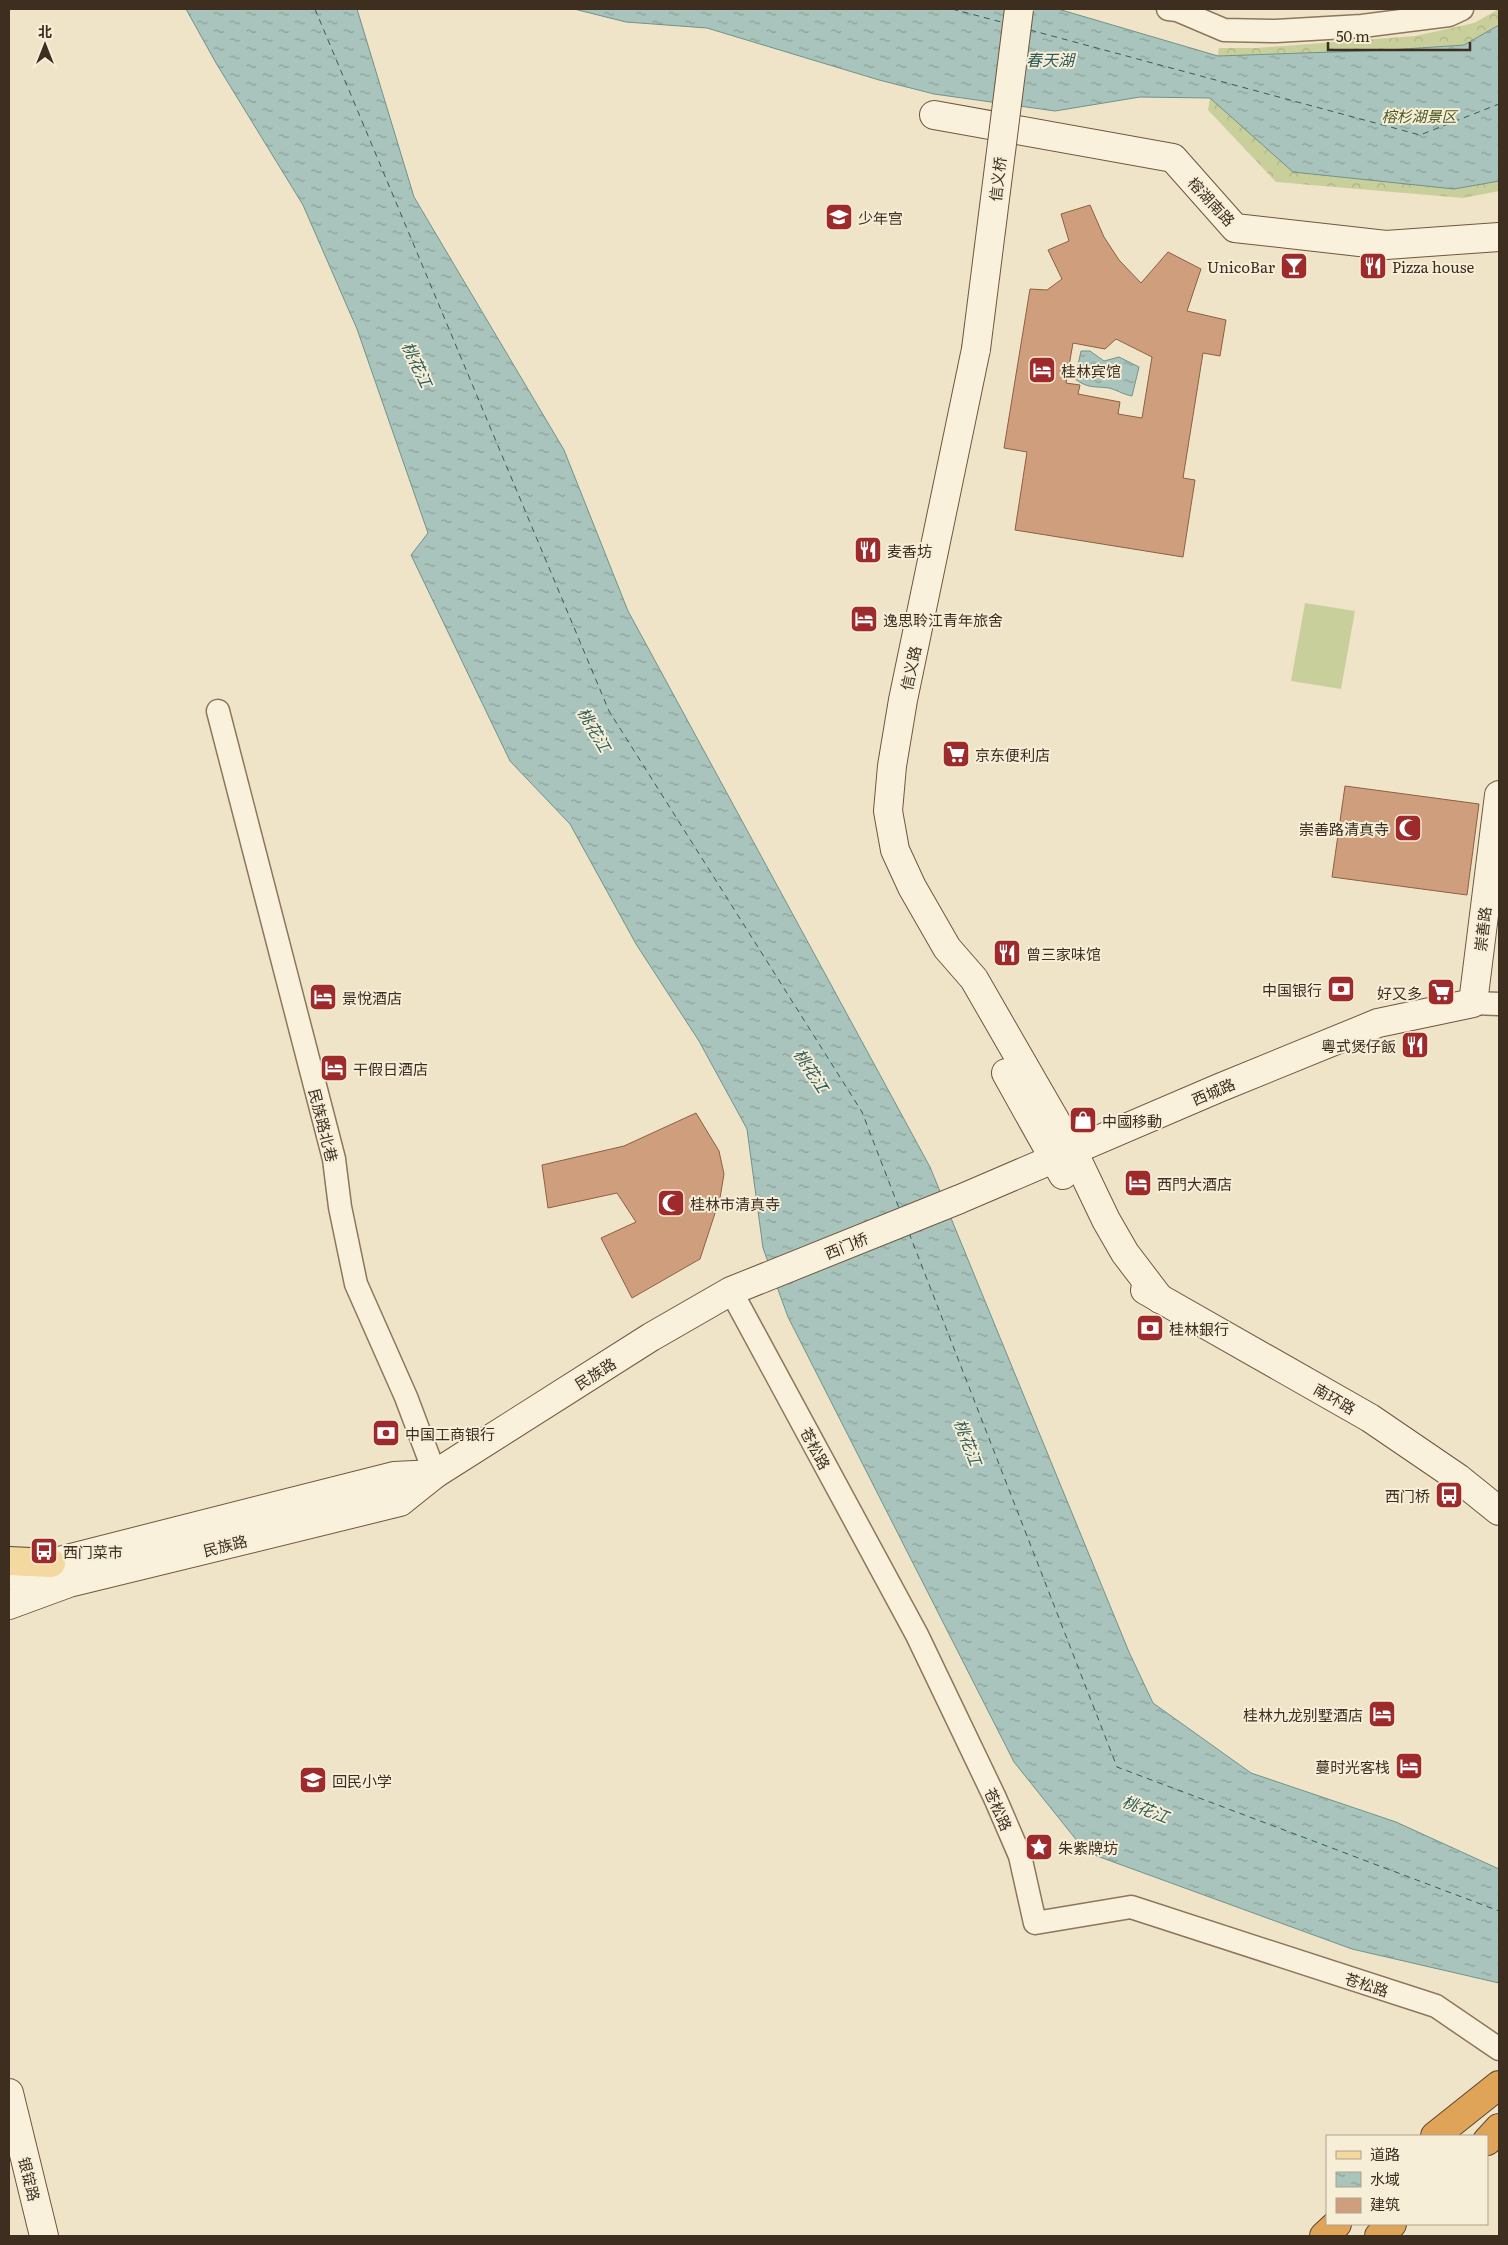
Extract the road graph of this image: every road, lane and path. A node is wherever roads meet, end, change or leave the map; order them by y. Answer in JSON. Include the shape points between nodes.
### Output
{"nodes":[{"id":1,"x":1019,"y":9,"type":"edge"},
{"id":2,"x":1168,"y":9,"type":"edge"},
{"id":3,"x":1462,"y":9,"type":"edge"},
{"id":4,"x":934,"y":115,"type":"dead end"},
{"id":5,"x":1499,"y":237,"type":"edge"},
{"id":6,"x":976,"y":349,"type":"joint"},
{"id":7,"x":218,"y":711,"type":"dead end"},
{"id":8,"x":1499,"y":795,"type":"edge"},
{"id":9,"x":1486,"y":1004,"type":"edge"},
{"id":10,"x":1063,"y":1155,"type":"junction"},
{"id":11,"x":960,"y":1199,"type":"joint"},
{"id":12,"x":731,"y":1291,"type":"junction"},
{"id":13,"x":435,"y":1474,"type":"junction"},
{"id":14,"x":1499,"y":1511,"type":"edge"},
{"id":15,"x":9,"y":1561,"type":"edge"},
{"id":16,"x":51,"y":1563,"type":"junction"},
{"id":17,"x":9,"y":1576,"type":"edge"},
{"id":18,"x":9,"y":1605,"type":"edge"},
{"id":19,"x":1499,"y":2049,"type":"edge"},
{"id":20,"x":1499,"y":2085,"type":"edge"},
{"id":21,"x":9,"y":2093,"type":"edge"},
{"id":22,"x":1499,"y":2128,"type":"edge"},
{"id":23,"x":1437,"y":2135,"type":"edge"},
{"id":24,"x":1488,"y":2140,"type":"edge"},
{"id":25,"x":1336,"y":2225,"type":"edge"},
{"id":26,"x":1391,"y":2225,"type":"edge"},
{"id":27,"x":44,"y":2236,"type":"edge"},
{"id":28,"x":1324,"y":2236,"type":"edge"},
{"id":29,"x":1379,"y":2236,"type":"edge"}],
"edges":[{"from":1,"to":6,"type":"main road","name":"信义桥","bridge":true},
{"from":2,"to":3,"type":"street","via":[[1224,30],[1276,31],[1362,26],[1449,15]]},
{"from":4,"to":5,"type":"main road","name":"榕湖南路","via":[[1173,158],[1235,228],[1386,245]]},
{"from":6,"to":10,"type":"main road","name":"信义路","via":[[904,700],[888,811],[895,850],[946,948],[959,988]]},
{"from":7,"to":13,"type":"street","name":"民族路北巷","via":[[334,1159],[356,1284],[406,1397]]},
{"from":8,"to":9,"type":"main road","name":"崇善路"},
{"from":9,"to":10,"type":"main road","name":"西城路","via":[[1378,1023]]},
{"from":10,"to":11,"type":"main road","name":"西城路"},
{"from":10,"to":14,"type":"main road","name":"南环路","via":[[1125,1253],[1160,1299],[1370,1418],[1458,1478]]},
{"from":11,"to":12,"type":"main road","name":"西门桥"},
{"from":12,"to":13,"type":"main road","name":"民族路","via":[[651,1337]]},
{"from":12,"to":19,"type":"street","name":"苍松路","via":[[917,1635],[1020,1856],[1035,1923],[1131,1907],[1436,2006]]},
{"from":13,"to":16,"type":"main road","name":"民族路","via":[[394,1476]]},
{"from":13,"to":18,"type":"main road","name":"民族路","via":[[400,1502],[69,1583]]},
{"from":15,"to":16,"type":"main road"},
{"from":16,"to":17,"type":"main road","name":"民族路"},
{"from":20,"to":23,"type":"highway"},
{"from":21,"to":27,"type":"main road","name":"银锭路"},
{"from":22,"to":24,"type":"highway"},
{"from":25,"to":28,"type":"highway"},
{"from":26,"to":29,"type":"highway"}]}
